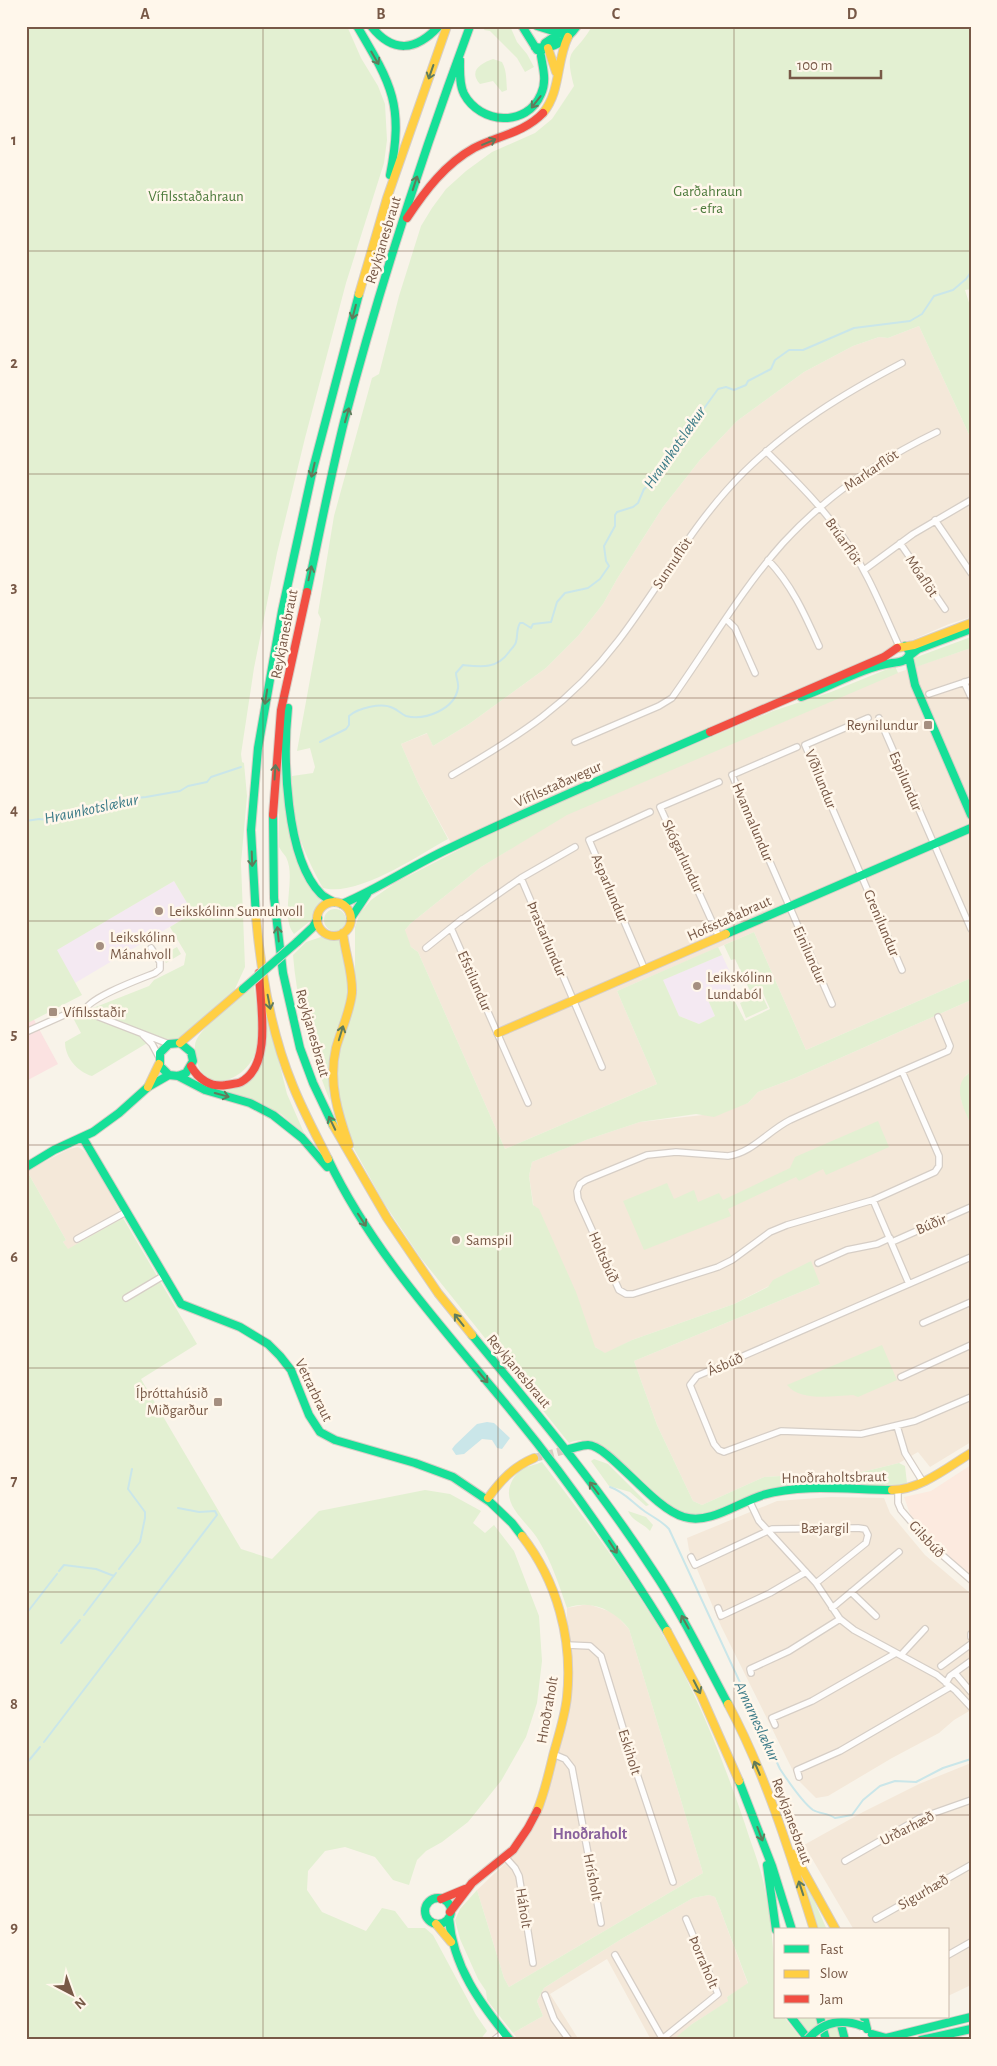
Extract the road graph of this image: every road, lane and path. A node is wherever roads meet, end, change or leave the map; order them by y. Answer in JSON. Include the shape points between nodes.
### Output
{"nodes":[{"id":1,"x":357,"y":26,"type":"edge"},
{"id":2,"x":371,"y":26,"type":"edge"},
{"id":3,"x":439,"y":26,"type":"edge"},
{"id":4,"x":447,"y":26,"type":"edge"},
{"id":5,"x":470,"y":26,"type":"edge"},
{"id":6,"x":522,"y":26,"type":"edge"},
{"id":7,"x":535,"y":26,"type":"edge"},
{"id":8,"x":577,"y":26,"type":"edge"},
{"id":9,"x":568,"y":31,"type":"edge"},
{"id":10,"x":542,"y":49,"type":"junction"},
{"id":11,"x":460,"y":52,"type":"junction"},
{"id":12,"x":558,"y":80,"type":"junction"},
{"id":13,"x":387,"y":198,"type":"junction"},
{"id":14,"x":400,"y":229,"type":"junction"},
{"id":15,"x":902,"y":363,"type":"dead end"},
{"id":16,"x":937,"y":432,"type":"dead end"},
{"id":17,"x":766,"y":451,"type":"junction"},
{"id":18,"x":971,"y":500,"type":"edge"},
{"id":19,"x":820,"y":506,"type":"junction"},
{"id":20,"x":935,"y":520,"type":"junction"},
{"id":21,"x":900,"y":543,"type":"junction"},
{"id":22,"x":768,"y":560,"type":"junction"},
{"id":23,"x":864,"y":570,"type":"junction"},
{"id":24,"x":971,"y":574,"type":"edge"},
{"id":25,"x":945,"y":609,"type":"dead end"},
{"id":26,"x":726,"y":619,"type":"junction"},
{"id":27,"x":971,"y":623,"type":"edge"},
{"id":28,"x":971,"y":629,"type":"edge"},
{"id":29,"x":819,"y":646,"type":"dead end"},
{"id":30,"x":899,"y":647,"type":"junction"},
{"id":31,"x":909,"y":657,"type":"junction"},
{"id":32,"x":900,"y":661,"type":"junction"},
{"id":33,"x":755,"y":673,"type":"dead end"},
{"id":34,"x":968,"y":681,"type":"edge"},
{"id":35,"x":915,"y":685,"type":"junction"},
{"id":36,"x":287,"y":689,"type":"junction"},
{"id":37,"x":929,"y":694,"type":"dead end"},
{"id":38,"x":971,"y":697,"type":"edge"},
{"id":39,"x":764,"y":710,"type":"junction"},
{"id":40,"x":868,"y":718,"type":"dead end"},
{"id":41,"x":879,"y":718,"type":"dead end"},
{"id":42,"x":575,"y":742,"type":"dead end"},
{"id":43,"x":797,"y":747,"type":"dead end"},
{"id":44,"x":452,"y":775,"type":"dead end"},
{"id":45,"x":719,"y":782,"type":"dead end"},
{"id":46,"x":650,"y":812,"type":"dead end"},
{"id":47,"x":971,"y":815,"type":"edge"},
{"id":48,"x":971,"y":828,"type":"edge"},
{"id":49,"x":934,"y":844,"type":"junction"},
{"id":50,"x":575,"y":847,"type":"dead end"},
{"id":51,"x":861,"y":876,"type":"junction"},
{"id":52,"x":520,"y":878,"type":"junction"},
{"id":53,"x":368,"y":893,"type":"junction"},
{"id":54,"x":338,"y":903,"type":"junction"},
{"id":55,"x":789,"y":907,"type":"junction"},
{"id":56,"x":318,"y":918,"type":"junction"},
{"id":57,"x":351,"y":918,"type":"junction"},
{"id":58,"x":451,"y":928,"type":"junction"},
{"id":59,"x":971,"y":929,"type":"edge"},
{"id":60,"x":325,"y":933,"type":"junction"},
{"id":61,"x":343,"y":933,"type":"junction"},
{"id":62,"x":305,"y":936,"type":"junction"},
{"id":63,"x":720,"y":937,"type":"junction"},
{"id":64,"x":152,"y":948,"type":"dead end"},
{"id":65,"x":426,"y":948,"type":"dead end"},
{"id":66,"x":260,"y":954,"type":"junction"},
{"id":67,"x":645,"y":970,"type":"junction"},
{"id":68,"x":902,"y":970,"type":"dead end"},
{"id":69,"x":573,"y":1000,"type":"junction"},
{"id":70,"x":832,"y":1004,"type":"dead end"},
{"id":71,"x":84,"y":1012,"type":"junction"},
{"id":72,"x":938,"y":1017,"type":"dead end"},
{"id":73,"x":197,"y":1030,"type":"junction"},
{"id":74,"x":26,"y":1032,"type":"edge"},
{"id":75,"x":142,"y":1033,"type":"junction"},
{"id":76,"x":498,"y":1033,"type":"junction"},
{"id":77,"x":180,"y":1043,"type":"junction"},
{"id":78,"x":169,"y":1044,"type":"junction"},
{"id":79,"x":189,"y":1048,"type":"junction"},
{"id":80,"x":159,"y":1060,"type":"junction"},
{"id":81,"x":191,"y":1066,"type":"junction"},
{"id":82,"x":602,"y":1067,"type":"dead end"},
{"id":83,"x":902,"y":1071,"type":"junction"},
{"id":84,"x":174,"y":1076,"type":"junction"},
{"id":85,"x":148,"y":1086,"type":"junction"},
{"id":86,"x":528,"y":1102,"type":"dead end"},
{"id":87,"x":83,"y":1138,"type":"junction"},
{"id":88,"x":356,"y":1165,"type":"junction"},
{"id":89,"x":26,"y":1167,"type":"edge"},
{"id":90,"x":337,"y":1179,"type":"junction"},
{"id":91,"x":873,"y":1200,"type":"junction"},
{"id":92,"x":971,"y":1207,"type":"edge"},
{"id":93,"x":126,"y":1212,"type":"junction"},
{"id":94,"x":77,"y":1239,"type":"dead end"},
{"id":95,"x":891,"y":1240,"type":"junction"},
{"id":96,"x":971,"y":1257,"type":"edge"},
{"id":97,"x":818,"y":1263,"type":"dead end"},
{"id":98,"x":163,"y":1276,"type":"junction"},
{"id":99,"x":909,"y":1284,"type":"junction"},
{"id":100,"x":126,"y":1298,"type":"dead end"},
{"id":101,"x":971,"y":1302,"type":"edge"},
{"id":102,"x":923,"y":1323,"type":"dead end"},
{"id":103,"x":971,"y":1344,"type":"edge"},
{"id":104,"x":901,"y":1377,"type":"dead end"},
{"id":105,"x":971,"y":1397,"type":"edge"},
{"id":106,"x":897,"y":1426,"type":"junction"},
{"id":107,"x":569,"y":1448,"type":"tunnel mouth"},
{"id":108,"x":971,"y":1453,"type":"edge"},
{"id":109,"x":534,"y":1458,"type":"tunnel mouth"},
{"id":110,"x":923,"y":1482,"type":"junction"},
{"id":111,"x":898,"y":1490,"type":"junction"},
{"id":112,"x":488,"y":1498,"type":"junction"},
{"id":113,"x":749,"y":1500,"type":"junction"},
{"id":114,"x":767,"y":1530,"type":"junction"},
{"id":115,"x":899,"y":1552,"type":"dead end"},
{"id":116,"x":691,"y":1557,"type":"dead end"},
{"id":117,"x":806,"y":1572,"type":"junction"},
{"id":118,"x":971,"y":1580,"type":"edge"},
{"id":119,"x":816,"y":1582,"type":"junction"},
{"id":120,"x":851,"y":1592,"type":"junction"},
{"id":121,"x":718,"y":1608,"type":"dead end"},
{"id":122,"x":832,"y":1608,"type":"junction"},
{"id":123,"x":876,"y":1616,"type":"dead end"},
{"id":124,"x":840,"y":1619,"type":"junction"},
{"id":125,"x":925,"y":1629,"type":"dead end"},
{"id":126,"x":971,"y":1644,"type":"edge"},
{"id":127,"x":567,"y":1645,"type":"junction"},
{"id":128,"x":899,"y":1654,"type":"junction"},
{"id":129,"x":948,"y":1661,"type":"junction"},
{"id":130,"x":971,"y":1661,"type":"edge"},
{"id":131,"x":940,"y":1666,"type":"dead end"},
{"id":132,"x":956,"y":1672,"type":"junction"},
{"id":133,"x":751,"y":1673,"type":"dead end"},
{"id":134,"x":948,"y":1685,"type":"junction"},
{"id":135,"x":971,"y":1692,"type":"edge"},
{"id":136,"x":971,"y":1707,"type":"edge"},
{"id":137,"x":775,"y":1725,"type":"dead end"},
{"id":138,"x":553,"y":1754,"type":"junction"},
{"id":139,"x":794,"y":1764,"type":"dead end"},
{"id":140,"x":797,"y":1770,"type":"junction"},
{"id":141,"x":799,"y":1777,"type":"dead end"},
{"id":142,"x":971,"y":1800,"type":"edge"},
{"id":143,"x":788,"y":1845,"type":"junction"},
{"id":144,"x":766,"y":1850,"type":"junction"},
{"id":145,"x":506,"y":1858,"type":"junction"},
{"id":146,"x":845,"y":1861,"type":"dead end"},
{"id":147,"x":971,"y":1865,"type":"edge"},
{"id":148,"x":674,"y":1882,"type":"dead end"},
{"id":149,"x":467,"y":1888,"type":"junction"},
{"id":150,"x":441,"y":1899,"type":"junction"},
{"id":151,"x":450,"y":1915,"type":"junction"},
{"id":152,"x":686,"y":1919,"type":"dead end"},
{"id":153,"x":876,"y":1919,"type":"dead end"},
{"id":154,"x":601,"y":1923,"type":"dead end"},
{"id":155,"x":436,"y":1924,"type":"junction"},
{"id":156,"x":776,"y":1928,"type":"edge"},
{"id":157,"x":791,"y":1928,"type":"edge"},
{"id":158,"x":813,"y":1928,"type":"edge"},
{"id":159,"x":835,"y":1928,"type":"edge"},
{"id":160,"x":971,"y":1942,"type":"edge"},
{"id":161,"x":452,"y":1943,"type":"junction"},
{"id":162,"x":950,"y":1954,"type":"edge"},
{"id":163,"x":615,"y":1955,"type":"dead end"},
{"id":164,"x":533,"y":1963,"type":"dead end"},
{"id":165,"x":546,"y":1995,"type":"dead end"},
{"id":166,"x":971,"y":2016,"type":"edge"},
{"id":167,"x":792,"y":2018,"type":"edge"},
{"id":168,"x":820,"y":2018,"type":"edge"},
{"id":169,"x":839,"y":2018,"type":"edge"},
{"id":170,"x":864,"y":2018,"type":"edge"},
{"id":171,"x":971,"y":2029,"type":"edge"},
{"id":172,"x":504,"y":2032,"type":"junction"},
{"id":173,"x":870,"y":2032,"type":"edge"},
{"id":174,"x":661,"y":2039,"type":"edge"},
{"id":175,"x":808,"y":2039,"type":"edge"},
{"id":176,"x":494,"y":2040,"type":"edge"},
{"id":177,"x":510,"y":2040,"type":"edge"},
{"id":178,"x":569,"y":2040,"type":"edge"},
{"id":179,"x":826,"y":2040,"type":"edge"},
{"id":180,"x":845,"y":2040,"type":"edge"},
{"id":181,"x":921,"y":2040,"type":"edge"}],
"edges":[{"from":1,"to":13,"type":"main road","one_way":true,"via":[[387,78],[396,101],[398,135]]},
{"from":2,"to":3,"type":"main road","via":[[389,43],[403,46],[421,43]]},
{"from":4,"to":13,"type":"main road","name":"Reykjanesbraut","one_way":true},
{"from":5,"to":11,"type":"main road","name":"Reykjanesbraut"},
{"from":6,"to":10,"type":"main road"},
{"from":7,"to":9,"type":"main road"},
{"from":7,"to":10,"type":"main road"},
{"from":8,"to":9,"type":"main road"},
{"from":9,"to":10,"type":"main road"},
{"from":9,"to":12,"type":"main road","via":[[560,55]]},
{"from":10,"to":11,"type":"main road","one_way":true,"via":[[546,81],[537,102],[520,116],[499,119],[481,113],[467,99],[461,84]]},
{"from":10,"to":12,"type":"main road"},
{"from":14,"to":11,"type":"main road","name":"Reykjanesbraut","one_way":true},
{"from":14,"to":12,"type":"main road","one_way":true,"via":[[429,185],[447,167],[469,151],[538,119],[551,102]]},
{"from":13,"to":66,"type":"main road","name":"Reykjanesbraut","one_way":true,"via":[[313,468],[266,696],[251,830]]},
{"from":36,"to":14,"type":"main road","name":"Reykjanesbraut","one_way":true,"via":[[333,466]]},
{"from":15,"to":17,"type":"street","name":"Sunnuflöt","via":[[828,404]]},
{"from":16,"to":19,"type":"street","name":"Markarflöt","via":[[858,476]]},
{"from":17,"to":19,"type":"street","name":"Brúarflöt"},
{"from":17,"to":44,"type":"street","name":"Sunnuflöt","via":[[707,513],[619,640],[585,679],[562,702],[519,735]]},
{"from":18,"to":20,"type":"street","name":"Móaflöt"},
{"from":19,"to":22,"type":"street","name":"Markarflöt"},
{"from":19,"to":23,"type":"street","name":"Brúarflöt"},
{"from":20,"to":21,"type":"street","name":"Móaflöt"},
{"from":20,"to":24,"type":"street"},
{"from":21,"to":23,"type":"street","name":"Móaflöt"},
{"from":21,"to":25,"type":"street","name":"Móaflöt"},
{"from":22,"to":26,"type":"street","name":"Markarflöt"},
{"from":22,"to":29,"type":"street","via":[[795,596]]},
{"from":23,"to":30,"type":"street","name":"Brúarflöt"},
{"from":26,"to":33,"type":"street","via":[[735,628]]},
{"from":26,"to":42,"type":"street","name":"Markarflöt","via":[[672,698]]},
{"from":27,"to":30,"type":"main road","name":"Vífilsstaðavegur","via":[[914,645]]},
{"from":28,"to":31,"type":"main road","name":"Vífilsstaðavegur","via":[[918,649]]},
{"from":30,"to":31,"type":"main road","via":[[909,649]]},
{"from":30,"to":32,"type":"main road","via":[[895,658]]},
{"from":30,"to":39,"type":"main road","name":"Vífilsstaðavegur","via":[[884,657]]},
{"from":31,"to":32,"type":"main road","name":"Vífilsstaðavegur"},
{"from":31,"to":35,"type":"main road"},
{"from":32,"to":35,"type":"main road"},
{"from":32,"to":39,"type":"main road","name":"Vífilsstaðavegur","via":[[882,664],[820,691]]},
{"from":34,"to":37,"type":"street"},
{"from":34,"to":38,"type":"street"},
{"from":35,"to":47,"type":"main road"},
{"from":36,"to":54,"type":"main road","via":[[286,770],[294,828],[313,886],[325,899]]},
{"from":88,"to":36,"type":"main road","name":"Reykjanesbraut","one_way":true,"via":[[313,1083],[300,1048],[283,973],[274,898],[272,821],[278,733]]},
{"from":39,"to":53,"type":"main road","name":"Vífilsstaðavegur","via":[[446,849]]},
{"from":40,"to":51,"type":"street","name":"Víðilundur","via":[[805,745]]},
{"from":41,"to":49,"type":"street","name":"Espilundur"},
{"from":43,"to":55,"type":"street","name":"Hvannalundur","via":[[732,775]]},
{"from":45,"to":63,"type":"street","name":"Skógarlundur","via":[[660,807]]},
{"from":46,"to":67,"type":"street","name":"Asparlundur","via":[[589,840]]},
{"from":48,"to":49,"type":"main road","name":"Hofsstaðabraut"},
{"from":49,"to":51,"type":"main road","name":"Hofsstaðabraut"},
{"from":49,"to":59,"type":"street","name":"Espilundur"},
{"from":50,"to":52,"type":"street"},
{"from":51,"to":55,"type":"main road","name":"Hofsstaðabraut"},
{"from":51,"to":68,"type":"street","name":"Grenilundur"},
{"from":52,"to":58,"type":"street"},
{"from":52,"to":69,"type":"street","name":"Þrastarlundur"},
{"from":53,"to":54,"type":"main road","name":"Vífilsstaðavegur"},
{"from":53,"to":57,"type":"main road","name":"Vífilsstaðavegur"},
{"from":54,"to":56,"type":"main road","name":"Vífilsstaðavegur","via":[[325,905]]},
{"from":54,"to":57,"type":"main road","via":[[348,910]]},
{"from":55,"to":63,"type":"main road","name":"Hofsstaðabraut"},
{"from":55,"to":70,"type":"street","name":"Einilundur"},
{"from":56,"to":60,"type":"main road","via":[[318,924]]},
{"from":56,"to":62,"type":"main road","name":"Vífilsstaðavegur"},
{"from":57,"to":61,"type":"main road","name":"Vífilsstaðavegur"},
{"from":58,"to":65,"type":"street"},
{"from":58,"to":76,"type":"street","name":"Efstilundur"},
{"from":60,"to":61,"type":"main road","name":"Vífilsstaðavegur","via":[[334,936]]},
{"from":60,"to":62,"type":"main road","name":"Vífilsstaðavegur"},
{"from":88,"to":61,"type":"main road","one_way":true,"via":[[336,1107],[333,1084],[335,1053],[352,986]]},
{"from":62,"to":73,"type":"main road","name":"Vífilsstaðavegur","bridge":true},
{"from":63,"to":67,"type":"main road","name":"Hofsstaðabraut"},
{"from":64,"to":71,"type":"street","via":[[160,969],[96,1000],[86,1006]]},
{"from":66,"to":81,"type":"main road","via":[[263,1044],[255,1068],[241,1081],[220,1086],[198,1077]]},
{"from":66,"to":90,"type":"main road","name":"Reykjanesbraut","one_way":true,"via":[[279,1048],[293,1087]]},
{"from":67,"to":69,"type":"main road","name":"Hofsstaðabraut"},
{"from":69,"to":76,"type":"main road","name":"Hofsstaðabraut"},
{"from":69,"to":82,"type":"street","name":"Þrastarlundur"},
{"from":71,"to":74,"type":"street","via":[[69,1011]]},
{"from":71,"to":75,"type":"street"},
{"from":72,"to":83,"type":"street","name":"Holtsbúð","via":[[950,1046],[948,1051]]},
{"from":73,"to":77,"type":"main road","name":"Vífilsstaðavegur"},
{"from":73,"to":79,"type":"main road","name":"Vífilsstaðavegur"},
{"from":75,"to":78,"type":"street"},
{"from":75,"to":80,"type":"street","via":[[152,1044]]},
{"from":76,"to":86,"type":"street","name":"Efstilundur"},
{"from":77,"to":78,"type":"main road"},
{"from":77,"to":79,"type":"main road"},
{"from":78,"to":80,"type":"main road","via":[[162,1049]]},
{"from":79,"to":81,"type":"main road","via":[[193,1057]]},
{"from":80,"to":84,"type":"main road","via":[[162,1069]]},
{"from":80,"to":85,"type":"main road"},
{"from":81,"to":84,"type":"main road","via":[[186,1073]]},
{"from":83,"to":91,"type":"street","name":"Holtsbúð","via":[[940,1162],[932,1174]]},
{"from":83,"to":91,"type":"street","name":"Holtsbúð","via":[[789,1121],[736,1155],[654,1153],[586,1180],[577,1191],[617,1286],[630,1294],[718,1267],[770,1232],[787,1225]]},
{"from":84,"to":85,"type":"main road"},
{"from":84,"to":90,"type":"main road","one_way":true,"via":[[277,1117],[306,1142]]},
{"from":85,"to":87,"type":"main road","via":[[119,1113]]},
{"from":87,"to":89,"type":"main road"},
{"from":87,"to":93,"type":"main road","name":"Vetrarbraut"},
{"from":143,"to":88,"type":"main road","name":"Reykjanesbraut","one_way":true,"via":[[731,1710],[652,1568],[557,1438],[438,1293]]},
{"from":90,"to":144,"type":"main road","name":"Reykjanesbraut","one_way":true,"via":[[361,1219],[419,1300],[524,1427],[630,1571],[671,1637],[701,1694]]},
{"from":91,"to":95,"type":"street"},
{"from":92,"to":95,"type":"street","name":"Búðir"},
{"from":93,"to":94,"type":"street"},
{"from":93,"to":98,"type":"main road","name":"Vetrarbraut"},
{"from":95,"to":97,"type":"street","via":[[847,1250]]},
{"from":95,"to":99,"type":"street"},
{"from":96,"to":99,"type":"street","name":"Ásbúð"},
{"from":98,"to":100,"type":"street"},
{"from":98,"to":112,"type":"main road","name":"Vetrarbraut","via":[[184,1306],[247,1330],[278,1352],[293,1373],[314,1425],[322,1434],[432,1468]]},
{"from":99,"to":106,"type":"street","name":"Ásbúð","via":[[702,1374],[690,1385],[714,1444],[722,1451],[781,1431],[850,1435]]},
{"from":101,"to":102,"type":"street"},
{"from":103,"to":104,"type":"street"},
{"from":105,"to":106,"type":"street","name":"Ásbúð"},
{"from":106,"to":110,"type":"street","via":[[905,1453]]},
{"from":107,"to":113,"type":"main road","name":"Hnoðraholtsbraut","via":[[589,1445],[602,1451],[664,1508],[683,1517],[708,1517]]},
{"from":108,"to":110,"type":"main road","name":"Hnoðraholtsbraut"},
{"from":109,"to":112,"type":"main road","via":[[515,1466]]},
{"from":110,"to":111,"type":"main road","name":"Hnoðraholtsbraut"},
{"from":111,"to":113,"type":"main road","name":"Hnoðraholtsbraut","via":[[793,1488]]},
{"from":111,"to":118,"type":"street","name":"Gilsbúð","via":[[901,1510],[934,1548]]},
{"from":112,"to":127,"type":"main road","name":"Hnoðraholt","via":[[522,1534],[541,1563],[560,1613]]},
{"from":113,"to":114,"type":"street","name":"Bæjargil"},
{"from":114,"to":116,"type":"street","name":"Bæjargil","via":[[695,1565]]},
{"from":114,"to":117,"type":"street","name":"Bæjargil"},
{"from":114,"to":119,"type":"street","name":"Bæjargil","via":[[784,1527],[858,1528],[866,1531],[866,1543]]},
{"from":115,"to":120,"type":"street"},
{"from":117,"to":119,"type":"street","name":"Bæjargil"},
{"from":117,"to":121,"type":"street","via":[[721,1616]]},
{"from":119,"to":122,"type":"street","name":"Bæjargil"},
{"from":120,"to":122,"type":"street"},
{"from":120,"to":123,"type":"street"},
{"from":122,"to":124,"type":"street","name":"Bæjargil"},
{"from":124,"to":128,"type":"street","name":"Bæjargil"},
{"from":124,"to":133,"type":"street","via":[[789,1651],[750,1669]]},
{"from":125,"to":128,"type":"street"},
{"from":126,"to":129,"type":"street"},
{"from":127,"to":138,"type":"main road","name":"Hnoðraholt","via":[[567,1696]]},
{"from":127,"to":148,"type":"street","name":"Eskiholt","via":[[590,1646],[601,1656]]},
{"from":128,"to":134,"type":"street","name":"Bæjargil","via":[[929,1670]]},
{"from":128,"to":137,"type":"street","via":[[812,1701],[772,1718]]},
{"from":129,"to":131,"type":"street"},
{"from":129,"to":132,"type":"street"},
{"from":130,"to":132,"type":"street"},
{"from":132,"to":134,"type":"street"},
{"from":132,"to":135,"type":"street"},
{"from":134,"to":136,"type":"street","name":"Bæjargil"},
{"from":134,"to":140,"type":"street","via":[[840,1751]]},
{"from":138,"to":145,"type":"main road","name":"Hnoðraholt","via":[[543,1796],[532,1823]]},
{"from":138,"to":154,"type":"street","name":"Hrísholt","via":[[565,1759],[572,1768]]},
{"from":139,"to":140,"type":"street"},
{"from":140,"to":141,"type":"street"},
{"from":142,"to":146,"type":"street","name":"Urðarhæð","via":[[920,1818]]},
{"from":158,"to":143,"type":"main road","name":"Reykjanesbraut","one_way":true},
{"from":143,"to":159,"type":"main road"},
{"from":144,"to":156,"type":"main road"},
{"from":144,"to":157,"type":"main road","name":"Reykjanesbraut"},
{"from":145,"to":149,"type":"main road","name":"Hnoðraholt"},
{"from":145,"to":164,"type":"street","name":"Háholt","via":[[519,1876]]},
{"from":147,"to":153,"type":"street","name":"Sigurhæð"},
{"from":149,"to":150,"type":"main road","name":"Hnoðraholt"},
{"from":149,"to":151,"type":"main road","name":"Hnoðraholt"},
{"from":150,"to":151,"type":"main road","via":[[447,1902]]},
{"from":150,"to":155,"type":"main road","via":[[431,1900],[425,1908],[427,1919]]},
{"from":151,"to":155,"type":"main road","via":[[443,1923]]},
{"from":151,"to":161,"type":"main road"},
{"from":152,"to":174,"type":"street","name":"Þorraholt","via":[[718,1994]]},
{"from":155,"to":161,"type":"main road"},
{"from":160,"to":162,"type":"street"},
{"from":161,"to":172,"type":"main road","via":[[478,2000]]},
{"from":163,"to":174,"type":"street","name":"Þorraholt"},
{"from":165,"to":178,"type":"street","via":[[554,2019]]},
{"from":166,"to":173,"type":"main road","via":[[886,2038]]},
{"from":167,"to":175,"type":"main road"},
{"from":168,"to":179,"type":"main road"},
{"from":169,"to":180,"type":"main road"},
{"from":170,"to":173,"type":"main road"},
{"from":171,"to":181,"type":"main road"},
{"from":172,"to":176,"type":"street"},
{"from":172,"to":177,"type":"main road"},
{"from":173,"to":175,"type":"main road","bridge":true,"via":[[845,2021],[832,2022],[821,2026]]}]}
